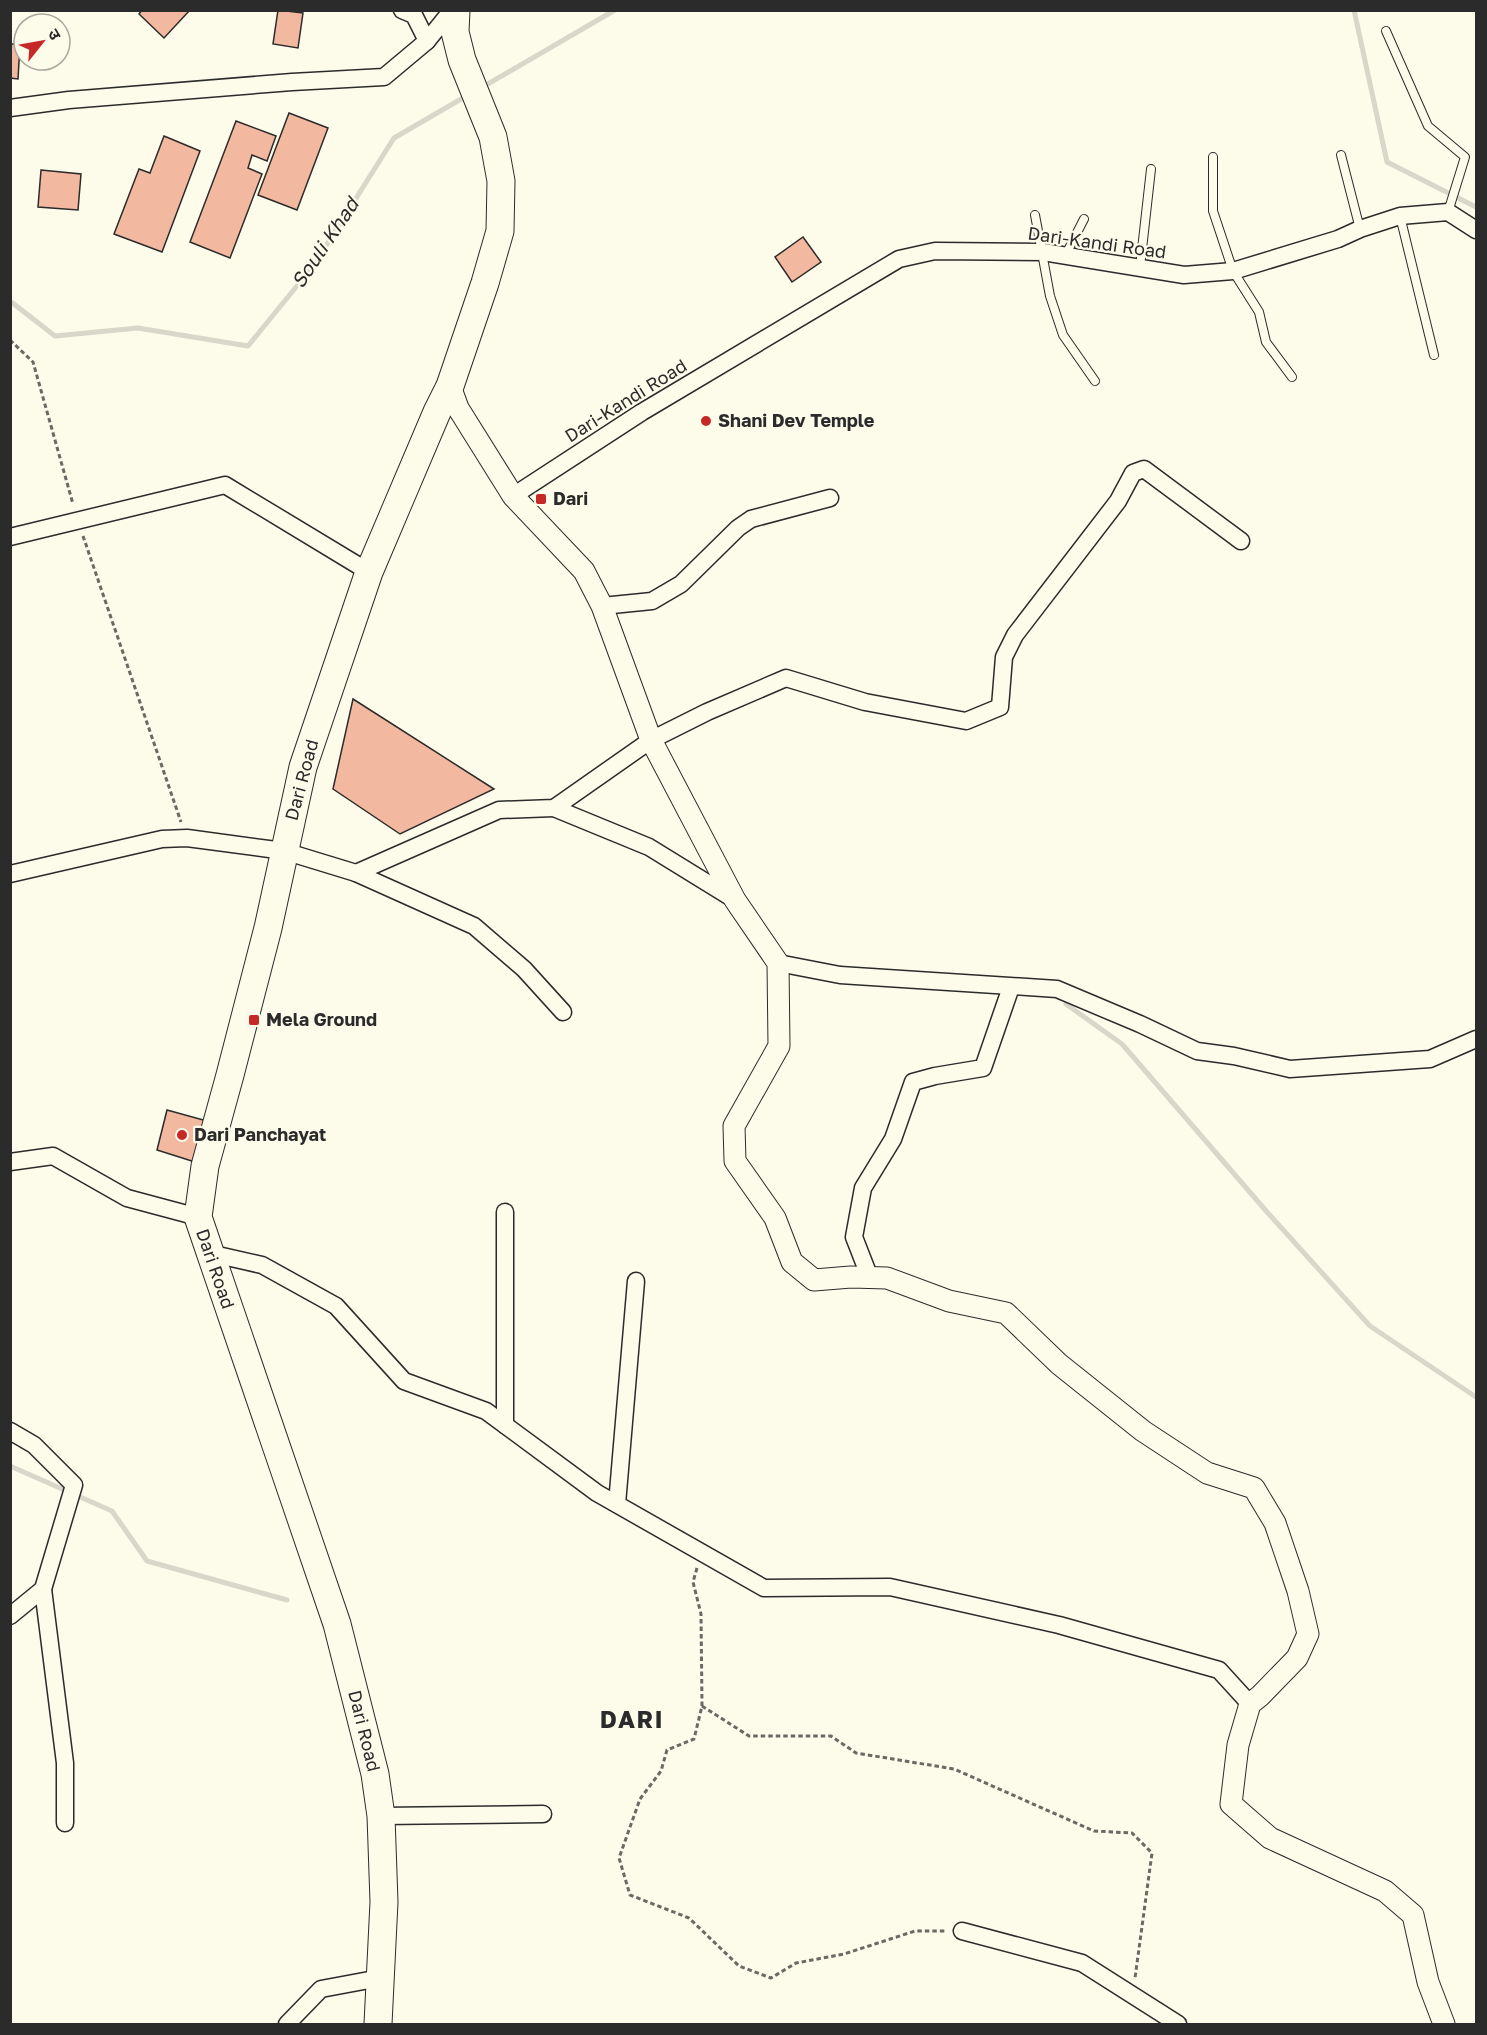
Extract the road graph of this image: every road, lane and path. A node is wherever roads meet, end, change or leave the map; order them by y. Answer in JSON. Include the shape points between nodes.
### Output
{"nodes":[{"id":1,"x":402,"y":10,"type":"edge"},
{"id":2,"x":452,"y":10,"type":"edge"},
{"id":3,"x":456,"y":10,"type":"edge"},
{"id":4,"x":1386,"y":31,"type":"dead end"},
{"id":5,"x":427,"y":41,"type":"junction"},
{"id":6,"x":10,"y":108,"type":"edge"},
{"id":7,"x":1341,"y":155,"type":"dead end"},
{"id":8,"x":1213,"y":157,"type":"dead end"},
{"id":9,"x":1150,"y":169,"type":"dead end"},
{"id":10,"x":1448,"y":212,"type":"junction"},
{"id":11,"x":1035,"y":215,"type":"dead end"},
{"id":12,"x":1400,"y":216,"type":"junction"},
{"id":13,"x":1084,"y":219,"type":"dead end"},
{"id":14,"x":1360,"y":229,"type":"junction"},
{"id":15,"x":1476,"y":230,"type":"edge"},
{"id":16,"x":1043,"y":252,"type":"junction"},
{"id":17,"x":1065,"y":256,"type":"junction"},
{"id":18,"x":1140,"y":267,"type":"junction"},
{"id":19,"x":1233,"y":271,"type":"junction"},
{"id":20,"x":10,"y":340,"type":"edge"},
{"id":21,"x":1434,"y":355,"type":"dead end"},
{"id":22,"x":1292,"y":377,"type":"dead end"},
{"id":23,"x":1095,"y":381,"type":"dead end"},
{"id":24,"x":450,"y":386,"type":"junction"},
{"id":25,"x":513,"y":496,"type":"junction"},
{"id":26,"x":830,"y":498,"type":"dead end"},
{"id":27,"x":78,"y":519,"type":"junction"},
{"id":28,"x":10,"y":537,"type":"edge"},
{"id":29,"x":1241,"y":541,"type":"dead end"},
{"id":30,"x":369,"y":572,"type":"junction"},
{"id":31,"x":602,"y":606,"type":"junction"},
{"id":32,"x":651,"y":740,"type":"junction"},
{"id":33,"x":554,"y":808,"type":"junction"},
{"id":34,"x":187,"y":838,"type":"junction"},
{"id":35,"x":284,"y":851,"type":"junction"},
{"id":36,"x":356,"y":873,"type":"junction"},
{"id":37,"x":10,"y":874,"type":"edge"},
{"id":38,"x":735,"y":900,"type":"junction"},
{"id":39,"x":778,"y":963,"type":"junction"},
{"id":40,"x":1011,"y":987,"type":"junction"},
{"id":41,"x":563,"y":1012,"type":"dead end"},
{"id":42,"x":1476,"y":1039,"type":"edge"},
{"id":43,"x":10,"y":1162,"type":"edge"},
{"id":44,"x":505,"y":1212,"type":"dead end"},
{"id":45,"x":198,"y":1217,"type":"junction"},
{"id":46,"x":209,"y":1253,"type":"junction"},
{"id":47,"x":870,"y":1278,"type":"junction"},
{"id":48,"x":636,"y":1281,"type":"dead end"},
{"id":49,"x":505,"y":1425,"type":"junction"},
{"id":50,"x":10,"y":1431,"type":"edge"},
{"id":51,"x":617,"y":1504,"type":"junction"},
{"id":52,"x":701,"y":1553,"type":"junction"},
{"id":53,"x":43,"y":1589,"type":"junction"},
{"id":54,"x":10,"y":1616,"type":"edge"},
{"id":55,"x":1250,"y":1704,"type":"junction"},
{"id":56,"x":702,"y":1706,"type":"junction"},
{"id":57,"x":543,"y":1814,"type":"dead end"},
{"id":58,"x":381,"y":1816,"type":"junction"},
{"id":59,"x":65,"y":1823,"type":"dead end"},
{"id":60,"x":962,"y":1930,"type":"joint"},
{"id":61,"x":380,"y":1978,"type":"junction"},
{"id":62,"x":1132,"y":1995,"type":"junction"},
{"id":63,"x":287,"y":2025,"type":"edge"},
{"id":64,"x":378,"y":2025,"type":"edge"},
{"id":65,"x":1178,"y":2025,"type":"edge"},
{"id":66,"x":1444,"y":2025,"type":"edge"}],
"edges":[{"from":1,"to":5,"type":"street","via":[[414,15]]},
{"from":2,"to":5,"type":"street"},
{"from":3,"to":24,"type":"main road","name":"Dari Road","via":[[455,32],[462,60],[493,137],[501,182],[500,231]]},
{"from":4,"to":10,"type":"lane","via":[[1428,126],[1465,157]]},
{"from":5,"to":6,"type":"street","via":[[384,77],[69,100]]},
{"from":7,"to":14,"type":"lane"},
{"from":8,"to":19,"type":"lane","via":[[1213,211]]},
{"from":9,"to":18,"type":"lane"},
{"from":10,"to":12,"type":"street","name":"Dari-Kandi Road"},
{"from":10,"to":15,"type":"street"},
{"from":11,"to":16,"type":"lane"},
{"from":12,"to":14,"type":"street","name":"Dari-Kandi Road"},
{"from":12,"to":21,"type":"lane"},
{"from":13,"to":17,"type":"lane"},
{"from":14,"to":19,"type":"street","name":"Dari-Kandi Road"},
{"from":16,"to":17,"type":"street","name":"Dari-Kandi Road"},
{"from":16,"to":23,"type":"lane","via":[[1050,296],[1063,335]]},
{"from":16,"to":25,"type":"street","name":"Dari-Kandi Road","via":[[935,251],[899,260],[642,412]]},
{"from":17,"to":18,"type":"street","name":"Dari-Kandi Road"},
{"from":18,"to":19,"type":"street","name":"Dari-Kandi Road","via":[[1184,275]]},
{"from":19,"to":22,"type":"lane","via":[[1259,312],[1266,342]]},
{"from":20,"to":27,"type":"path","via":[[33,362]]},
{"from":24,"to":25,"type":"street","via":[[458,408]]},
{"from":24,"to":30,"type":"main road","name":"Dari Road"},
{"from":25,"to":31,"type":"street","via":[[584,571]]},
{"from":26,"to":31,"type":"street","via":[[751,519],[681,584],[652,601]]},
{"from":27,"to":28,"type":"street"},
{"from":27,"to":30,"type":"street","via":[[225,485]]},
{"from":27,"to":34,"type":"path"},
{"from":29,"to":32,"type":"street","via":[[1144,468],[1133,473],[1118,501],[1015,635],[1004,657],[1000,707],[966,721],[865,702],[786,678]]},
{"from":30,"to":35,"type":"main road","name":"Dari Road","via":[[303,767]]},
{"from":31,"to":32,"type":"street"},
{"from":32,"to":33,"type":"street"},
{"from":32,"to":38,"type":"street"},
{"from":33,"to":36,"type":"street","via":[[499,810]]},
{"from":33,"to":38,"type":"street","via":[[649,847]]},
{"from":34,"to":35,"type":"street"},
{"from":34,"to":37,"type":"street","via":[[162,839]]},
{"from":35,"to":36,"type":"street"},
{"from":35,"to":45,"type":"main road","name":"Dari Road","via":[[268,928],[205,1166]]},
{"from":36,"to":41,"type":"street","via":[[474,926],[524,969]]},
{"from":38,"to":39,"type":"street"},
{"from":39,"to":40,"type":"street","via":[[840,975]]},
{"from":39,"to":47,"type":"street","via":[[779,1046],[734,1126],[735,1161],[775,1218],[792,1262],[814,1280]]},
{"from":40,"to":42,"type":"street","via":[[1057,989],[1197,1051],[1290,1069],[1430,1059]]},
{"from":40,"to":47,"type":"street","via":[[983,1068],[913,1082],[893,1138],[863,1188],[854,1237]]},
{"from":43,"to":45,"type":"street","via":[[53,1156],[127,1198]]},
{"from":44,"to":49,"type":"street"},
{"from":45,"to":46,"type":"main road","name":"Dari Road"},
{"from":46,"to":49,"type":"street","via":[[262,1265],[336,1306],[404,1381],[486,1411]]},
{"from":46,"to":58,"type":"main road","name":"Dari Road","via":[[338,1624],[375,1774]]},
{"from":47,"to":55,"type":"street","via":[[887,1278],[950,1300],[1006,1313],[1059,1364],[1143,1431],[1207,1473],[1254,1488],[1275,1522],[1308,1634],[1297,1658]]},
{"from":48,"to":51,"type":"street"},
{"from":49,"to":51,"type":"street"},
{"from":50,"to":53,"type":"street","via":[[34,1445],[74,1485]]},
{"from":51,"to":52,"type":"street"},
{"from":52,"to":55,"type":"street","via":[[764,1588],[890,1587],[1071,1628],[1220,1670]]},
{"from":52,"to":56,"type":"path","via":[[693,1582],[701,1614]]},
{"from":53,"to":54,"type":"street"},
{"from":53,"to":59,"type":"street","via":[[66,1763]]},
{"from":55,"to":66,"type":"street","via":[[1238,1745],[1231,1804],[1270,1838],[1385,1891],[1413,1915],[1428,1982]]},
{"from":56,"to":60,"type":"path","via":[[694,1739],[667,1750],[661,1771],[640,1799],[619,1858],[630,1895],[689,1918],[739,1966],[771,1978],[796,1962],[844,1954],[915,1931]]},
{"from":56,"to":62,"type":"path","via":[[748,1736],[831,1736],[856,1754],[954,1769],[1094,1831],[1132,1833],[1152,1853]]},
{"from":57,"to":58,"type":"street"},
{"from":58,"to":61,"type":"main road","name":"Dari Road","via":[[384,1902]]},
{"from":60,"to":62,"type":"street","via":[[1082,1963]]},
{"from":61,"to":63,"type":"street","via":[[321,1989]]},
{"from":61,"to":64,"type":"main road","name":"Dari Road"},
{"from":62,"to":65,"type":"street"}]}
